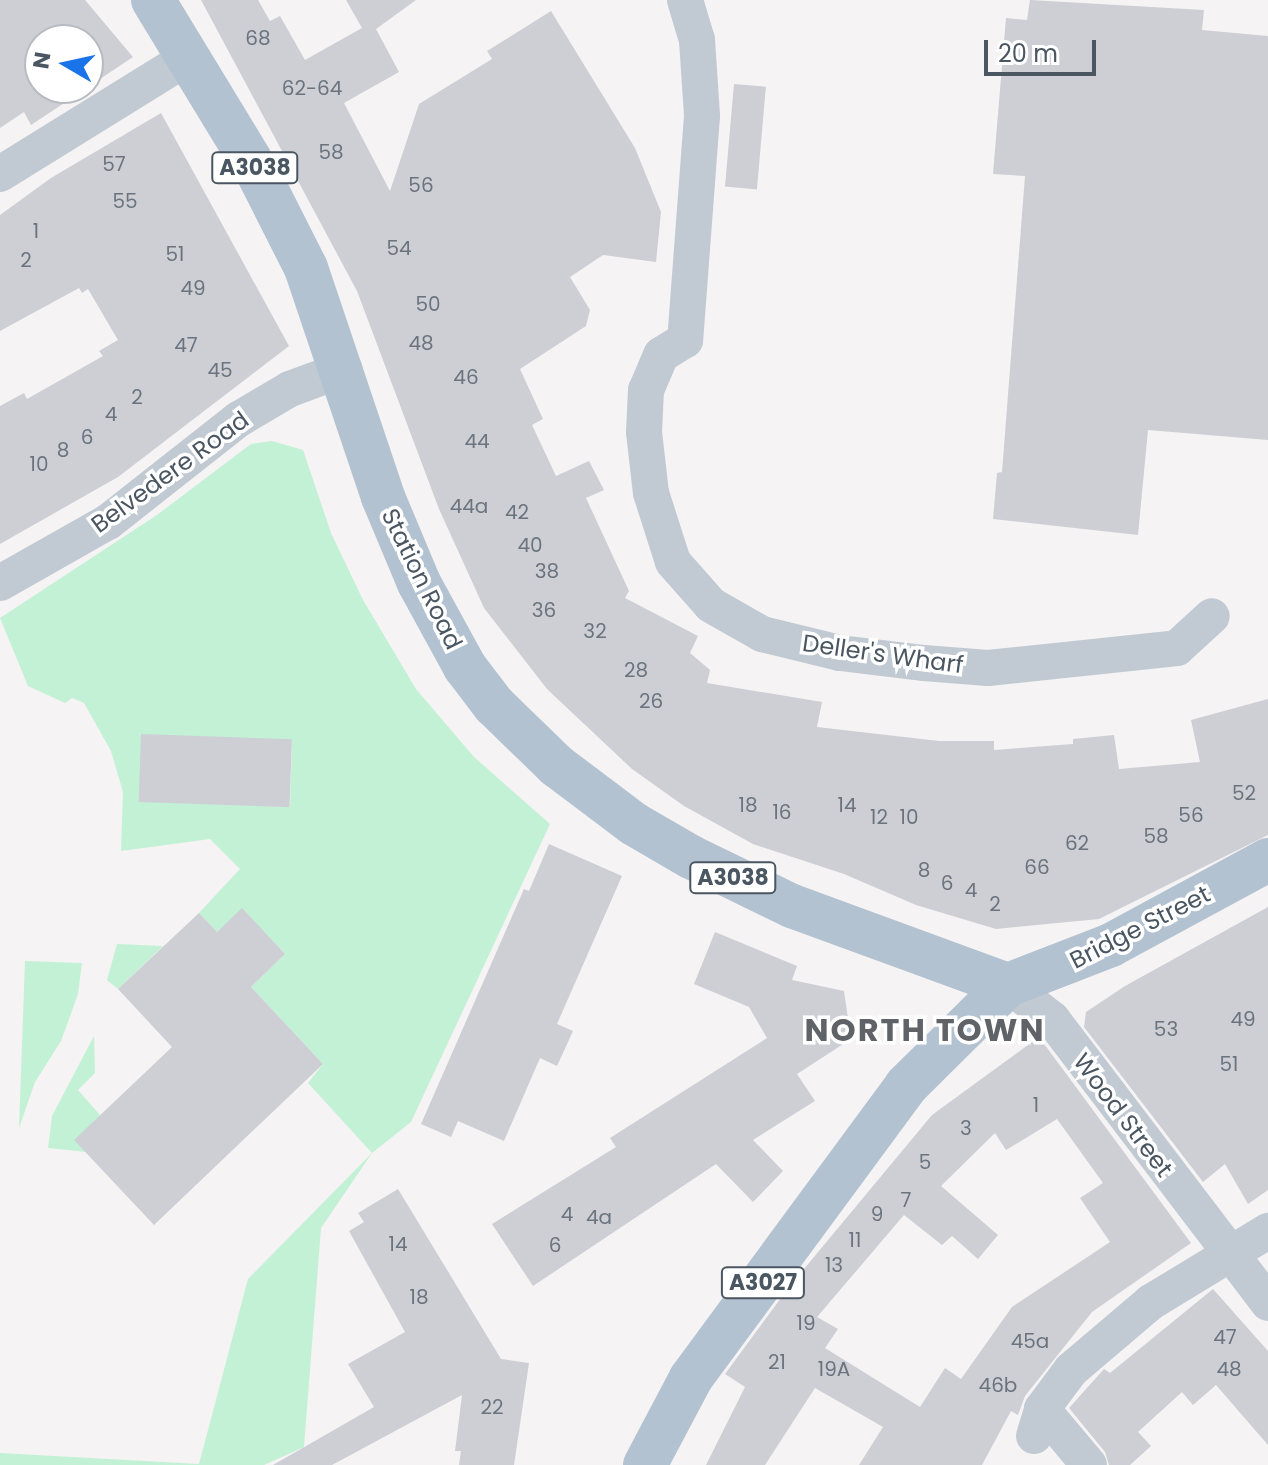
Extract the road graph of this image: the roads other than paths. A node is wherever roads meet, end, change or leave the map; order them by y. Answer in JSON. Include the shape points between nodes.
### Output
{"nodes":[{"id":1,"x":153,"y":0,"type":"edge"},
{"id":2,"x":685,"y":0,"type":"edge"},
{"id":3,"x":190,"y":56,"type":"junction"},
{"id":4,"x":0,"y":174,"type":"edge"},
{"id":5,"x":344,"y":369,"type":"junction"},
{"id":6,"x":0,"y":583,"type":"edge"},
{"id":7,"x":1212,"y":616,"type":"dead end"},
{"id":8,"x":1268,"y":860,"type":"edge"},
{"id":9,"x":1008,"y":985,"type":"junction"},
{"id":10,"x":1268,"y":1231,"type":"edge"},
{"id":11,"x":1228,"y":1255,"type":"junction"},
{"id":12,"x":1268,"y":1303,"type":"edge"},
{"id":13,"x":645,"y":1465,"type":"edge"},
{"id":14,"x":1089,"y":1465,"type":"edge"}],
"edges":[{"from":1,"to":3,"type":"main road","name":"Station Road","number":"A3038"},
{"from":2,"to":7,"type":"street","name":"Deller's Wharf","via":[[697,40],[702,116],[685,340],[661,355],[646,390],[644,432],[651,493],[673,562],[711,605],[762,634],[840,653],[988,668],[1177,648]]},
{"from":3,"to":4,"type":"street"},
{"from":3,"to":5,"type":"main road","name":"Station Road","number":"A3038","via":[[306,268]]},
{"from":5,"to":6,"type":"street","name":"Belvedere Road","via":[[290,389],[239,419],[108,522]]},
{"from":5,"to":9,"type":"main road","name":"Station Road","number":"A3038","via":[[383,497],[419,583],[465,667],[494,705],[557,766],[634,824],[738,880],[792,906]]},
{"from":8,"to":9,"type":"main road","name":"Bridge Street","number":"A3027","via":[[1111,945]]},
{"from":9,"to":11,"type":"street","name":"Wood Street","via":[[1052,1019]]},
{"from":9,"to":13,"type":"main road","number":"A3027","via":[[906,1086],[691,1378]]},
{"from":10,"to":11,"type":"street"},
{"from":11,"to":12,"type":"street","name":"Wood Street"},
{"from":11,"to":14,"type":"street","via":[[1151,1302],[1071,1370],[1038,1423]]}]}
